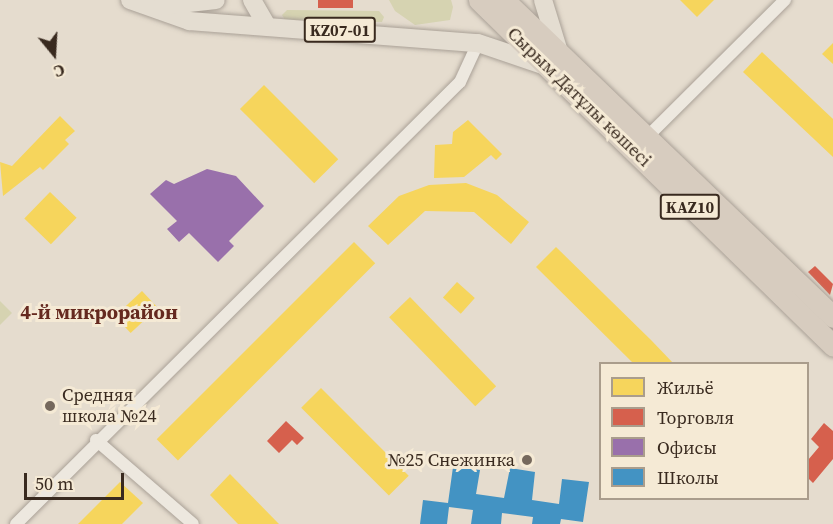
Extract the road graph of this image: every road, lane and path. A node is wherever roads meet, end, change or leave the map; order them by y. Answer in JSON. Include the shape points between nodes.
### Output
{"nodes":[{"id":1,"x":132,"y":0,"type":"edge"},
{"id":2,"x":216,"y":0,"type":"edge"},
{"id":3,"x":252,"y":0,"type":"edge"},
{"id":4,"x":479,"y":0,"type":"edge"},
{"id":5,"x":504,"y":0,"type":"edge"},
{"id":6,"x":543,"y":0,"type":"edge"},
{"id":7,"x":785,"y":0,"type":"edge"},
{"id":8,"x":267,"y":26,"type":"junction"},
{"id":9,"x":478,"y":43,"type":"junction"},
{"id":10,"x":554,"y":61,"type":"junction"},
{"id":11,"x":640,"y":145,"type":"junction"},
{"id":12,"x":833,"y":317,"type":"edge"},
{"id":13,"x":833,"y":346,"type":"edge"},
{"id":14,"x":96,"y":440,"type":"junction"},
{"id":15,"x":16,"y":524,"type":"edge"},
{"id":16,"x":193,"y":524,"type":"edge"}],
"edges":[{"from":1,"to":2,"type":"main road","number":"KZ07-01","via":[[187,7]]},
{"from":1,"to":8,"type":"main road","number":"KZ07-01","via":[[189,21]]},
{"from":3,"to":8,"type":"main road"},
{"from":4,"to":10,"type":"highway","name":"Сырым Датұлы көшесі","number":"KAZ10"},
{"from":5,"to":10,"type":"highway","name":"Сырым Датұлы көшесі","number":"KAZ10"},
{"from":6,"to":10,"type":"main road"},
{"from":7,"to":11,"type":"street"},
{"from":8,"to":9,"type":"main road","number":"KZ07-01"},
{"from":9,"to":10,"type":"main road","number":"KZ07-01"},
{"from":9,"to":14,"type":"street","via":[[460,82]]},
{"from":10,"to":11,"type":"highway","name":"Сырым Датұлы көшесі","number":"KAZ10"},
{"from":11,"to":12,"type":"highway","name":"Сырым Датұлы көшесі","number":"KAZ10"},
{"from":11,"to":13,"type":"highway","name":"Сырым Датұлы көшесі","number":"KAZ10"},
{"from":14,"to":15,"type":"street"},
{"from":14,"to":16,"type":"street"}]}
